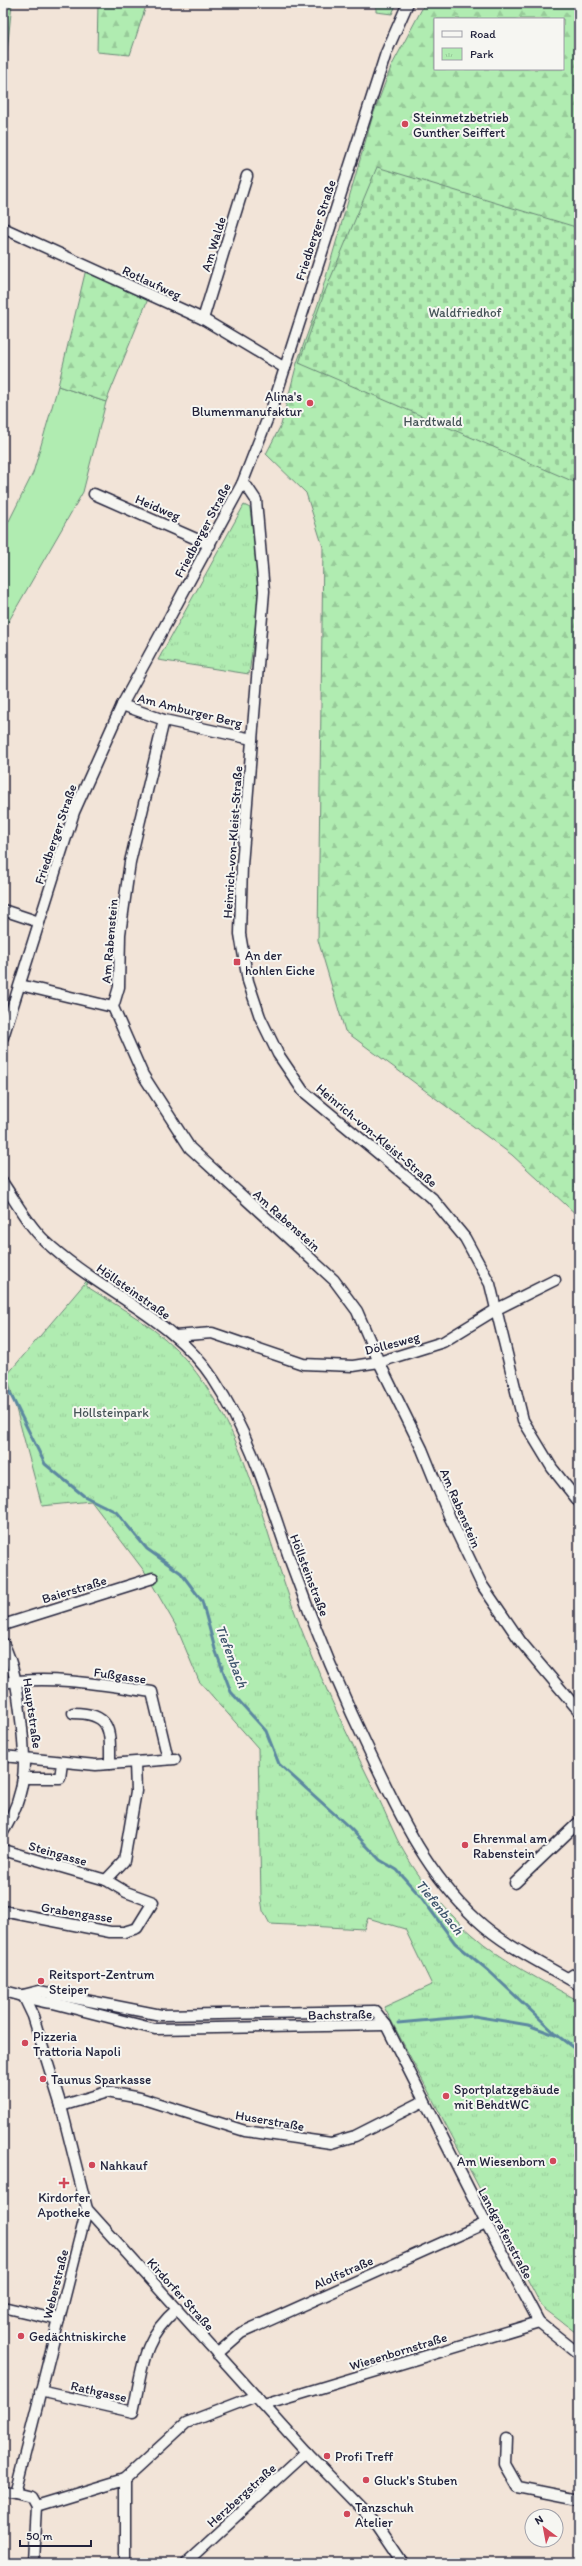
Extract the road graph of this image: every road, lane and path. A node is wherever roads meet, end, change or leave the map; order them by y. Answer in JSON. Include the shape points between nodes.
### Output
{"nodes":[{"id":1,"x":408,"y":3,"type":"edge"},
{"id":2,"x":247,"y":176,"type":"dead end"},
{"id":3,"x":3,"y":228,"type":"edge"},
{"id":4,"x":203,"y":319,"type":"junction"},
{"id":5,"x":285,"y":368,"type":"junction"},
{"id":6,"x":242,"y":484,"type":"junction"},
{"id":7,"x":94,"y":494,"type":"dead end"},
{"id":8,"x":210,"y":545,"type":"junction"},
{"id":9,"x":122,"y":705,"type":"junction"},
{"id":10,"x":164,"y":720,"type":"junction"},
{"id":11,"x":252,"y":739,"type":"junction"},
{"id":12,"x":3,"y":910,"type":"edge"},
{"id":13,"x":39,"y":922,"type":"junction"},
{"id":14,"x":20,"y":985,"type":"junction"},
{"id":15,"x":112,"y":1007,"type":"junction"},
{"id":16,"x":3,"y":1037,"type":"edge"},
{"id":17,"x":3,"y":1183,"type":"edge"},
{"id":18,"x":555,"y":1280,"type":"dead end"},
{"id":19,"x":497,"y":1309,"type":"junction"},
{"id":20,"x":175,"y":1336,"type":"junction"},
{"id":21,"x":379,"y":1362,"type":"junction"},
{"id":22,"x":579,"y":1502,"type":"edge"},
{"id":23,"x":153,"y":1578,"type":"dead end"},
{"id":24,"x":3,"y":1625,"type":"edge"},
{"id":25,"x":3,"y":1643,"type":"edge"},
{"id":26,"x":16,"y":1680,"type":"junction"},
{"id":27,"x":3,"y":1683,"type":"edge"},
{"id":28,"x":579,"y":1711,"type":"edge"},
{"id":29,"x":73,"y":1713,"type":"dead end"},
{"id":30,"x":3,"y":1756,"type":"edge"},
{"id":31,"x":26,"y":1757,"type":"junction"},
{"id":32,"x":62,"y":1763,"type":"junction"},
{"id":33,"x":135,"y":1763,"type":"junction"},
{"id":34,"x":110,"y":1764,"type":"junction"},
{"id":35,"x":23,"y":1778,"type":"junction"},
{"id":36,"x":579,"y":1822,"type":"edge"},
{"id":37,"x":3,"y":1832,"type":"edge"},
{"id":38,"x":3,"y":1850,"type":"edge"},
{"id":39,"x":106,"y":1880,"type":"junction"},
{"id":40,"x":515,"y":1883,"type":"dead end"},
{"id":41,"x":3,"y":1911,"type":"edge"},
{"id":42,"x":579,"y":1971,"type":"edge"},
{"id":43,"x":568,"y":1978,"type":"junction"},
{"id":44,"x":579,"y":1985,"type":"edge"},
{"id":45,"x":3,"y":1991,"type":"edge"},
{"id":46,"x":23,"y":1995,"type":"junction"},
{"id":47,"x":386,"y":2025,"type":"junction"},
{"id":48,"x":424,"y":2101,"type":"junction"},
{"id":49,"x":61,"y":2106,"type":"junction"},
{"id":50,"x":87,"y":2209,"type":"junction"},
{"id":51,"x":486,"y":2223,"type":"junction"},
{"id":52,"x":3,"y":2307,"type":"edge"},
{"id":53,"x":177,"y":2309,"type":"junction"},
{"id":54,"x":59,"y":2320,"type":"junction"},
{"id":55,"x":539,"y":2322,"type":"junction"},
{"id":56,"x":217,"y":2354,"type":"junction"},
{"id":57,"x":579,"y":2354,"type":"edge"},
{"id":58,"x":40,"y":2391,"type":"junction"},
{"id":59,"x":256,"y":2396,"type":"junction"},
{"id":60,"x":264,"y":2405,"type":"junction"},
{"id":61,"x":506,"y":2439,"type":"dead end"},
{"id":62,"x":306,"y":2452,"type":"junction"},
{"id":63,"x":125,"y":2479,"type":"junction"},
{"id":64,"x":3,"y":2491,"type":"edge"},
{"id":65,"x":15,"y":2493,"type":"junction"},
{"id":66,"x":579,"y":2499,"type":"edge"},
{"id":67,"x":36,"y":2506,"type":"junction"},
{"id":68,"x":196,"y":2559,"type":"edge"},
{"id":69,"x":33,"y":2563,"type":"edge"},
{"id":70,"x":125,"y":2563,"type":"edge"},
{"id":71,"x":185,"y":2563,"type":"edge"},
{"id":72,"x":403,"y":2563,"type":"edge"}],
"edges":[{"from":1,"to":5,"type":"street","name":"Friedberger Straße","via":[[365,115]]},
{"from":2,"to":4,"type":"street","name":"Am Walde"},
{"from":3,"to":4,"type":"street","name":"Rotlaufweg"},
{"from":4,"to":5,"type":"street","name":"Rotlaufweg"},
{"from":5,"to":6,"type":"street","name":"Friedberger Straße"},
{"from":6,"to":8,"type":"street","name":"Friedberger Straße"},
{"from":6,"to":11,"type":"street","name":"Heinrich-von-Kleist-Straße","via":[[256,500],[264,591]]},
{"from":7,"to":8,"type":"street","name":"Heidweg"},
{"from":8,"to":9,"type":"street","name":"Friedberger Straße"},
{"from":9,"to":10,"type":"street","name":"Am Amburger Berg"},
{"from":9,"to":13,"type":"street","name":"Friedberger Straße","via":[[74,812]]},
{"from":10,"to":11,"type":"street","name":"Am Amburger Berg"},
{"from":10,"to":15,"type":"street","name":"Am Rabenstein","via":[[130,862],[120,934],[118,987]]},
{"from":11,"to":19,"type":"street","name":"Heinrich-von-Kleist-Straße","via":[[242,865],[240,934],[248,980],[260,1017],[278,1054],[303,1091],[432,1198],[465,1238],[490,1284]]},
{"from":12,"to":13,"type":"street"},
{"from":13,"to":14,"type":"street","name":"Friedberger Straße"},
{"from":14,"to":15,"type":"street"},
{"from":14,"to":16,"type":"street","name":"Friedberger Straße"},
{"from":15,"to":21,"type":"street","name":"Am Rabenstein","via":[[143,1075],[190,1148],[334,1280],[356,1311]]},
{"from":17,"to":20,"type":"street","name":"Höllsteinstraße","via":[[44,1239],[90,1277]]},
{"from":18,"to":19,"type":"street","name":"Döllesweg"},
{"from":19,"to":21,"type":"street","name":"Döllesweg","via":[[443,1342]]},
{"from":19,"to":22,"type":"street","name":"Heinrich-von-Kleist-Straße","via":[[523,1420],[552,1468]]},
{"from":20,"to":21,"type":"street","name":"Döllesweg","via":[[212,1333],[303,1364],[353,1366]]},
{"from":20,"to":43,"type":"street","name":"Höllsteinstraße","via":[[190,1349],[213,1377],[236,1414],[352,1715],[427,1864],[451,1895],[478,1921],[508,1944]]},
{"from":21,"to":28,"type":"street","name":"Am Rabenstein","via":[[422,1449],[450,1518],[482,1585],[520,1642]]},
{"from":23,"to":24,"type":"street","name":"Baierstraße"},
{"from":25,"to":26,"type":"street","name":"Hauptstraße"},
{"from":26,"to":27,"type":"street"},
{"from":26,"to":31,"type":"street","name":"Hauptstraße"},
{"from":26,"to":33,"type":"street","name":"Fußgasse","via":[[89,1684],[152,1692],[171,1759]]},
{"from":29,"to":34,"type":"street","via":[[87,1713],[103,1720],[107,1725]]},
{"from":30,"to":31,"type":"street"},
{"from":31,"to":32,"type":"street"},
{"from":31,"to":35,"type":"street","name":"Hauptstraße"},
{"from":32,"to":34,"type":"street"},
{"from":32,"to":35,"type":"street","via":[[60,1778]]},
{"from":33,"to":34,"type":"street"},
{"from":33,"to":39,"type":"street","via":[[136,1791],[124,1861]]},
{"from":35,"to":37,"type":"street","name":"Hauptstraße","via":[[12,1818]]},
{"from":36,"to":40,"type":"street"},
{"from":38,"to":39,"type":"street","name":"Steingasse"},
{"from":39,"to":41,"type":"street","name":"Grabengasse","via":[[126,1892],[153,1902],[137,1928],[124,1932],[110,1932]]},
{"from":42,"to":43,"type":"street"},
{"from":43,"to":44,"type":"street","name":"Höllsteinstraße"},
{"from":45,"to":46,"type":"street","name":"Bachstraße"},
{"from":46,"to":47,"type":"street","name":"Bachstraße","via":[[36,2002],[53,2003],[155,2029]]},
{"from":46,"to":47,"type":"street","name":"Bachstraße","via":[[39,1992],[161,2015],[375,2011]]},
{"from":46,"to":49,"type":"street","name":"Kirdorfer Straße","via":[[33,2016]]},
{"from":47,"to":48,"type":"street","name":"Landgrafenstraße"},
{"from":48,"to":49,"type":"street","name":"Huserstraße","via":[[355,2136],[331,2143],[245,2131],[140,2098],[107,2092]]},
{"from":48,"to":51,"type":"street","name":"Landgrafenstraße"},
{"from":49,"to":50,"type":"street","name":"Kirdorfer Straße"},
{"from":50,"to":53,"type":"street","name":"Kirdorfer Straße"},
{"from":50,"to":54,"type":"street","name":"Weberstraße"},
{"from":51,"to":55,"type":"street","name":"Landgrafenstraße"},
{"from":51,"to":56,"type":"street","name":"Alolfstraße","via":[[241,2333]]},
{"from":52,"to":54,"type":"street"},
{"from":53,"to":56,"type":"street","name":"Kirdorfer Straße"},
{"from":53,"to":58,"type":"street","name":"Rathgasse","via":[[161,2323],[148,2345],[133,2412]]},
{"from":54,"to":58,"type":"street","name":"Weberstraße"},
{"from":55,"to":57,"type":"street","name":"Landgrafenstraße"},
{"from":55,"to":60,"type":"street","name":"Wiesenbornstraße"},
{"from":56,"to":59,"type":"street","name":"Kirdorfer Straße"},
{"from":58,"to":65,"type":"street","name":"Weberstraße"},
{"from":59,"to":60,"type":"street","name":"Kirdorfer Straße"},
{"from":59,"to":63,"type":"street","via":[[186,2423]]},
{"from":60,"to":62,"type":"street","name":"Kirdorfer Straße"},
{"from":61,"to":66,"type":"street","via":[[505,2464],[518,2487]]},
{"from":62,"to":68,"type":"street","name":"Herzbergstraße"},
{"from":62,"to":72,"type":"street","name":"Kirdorfer Straße","via":[[378,2526]]},
{"from":63,"to":67,"type":"street"},
{"from":63,"to":70,"type":"street"},
{"from":64,"to":65,"type":"street"},
{"from":65,"to":67,"type":"street","via":[[31,2498]]},
{"from":67,"to":69,"type":"street"},
{"from":68,"to":71,"type":"street","name":"Herzbergstraße"}]}
